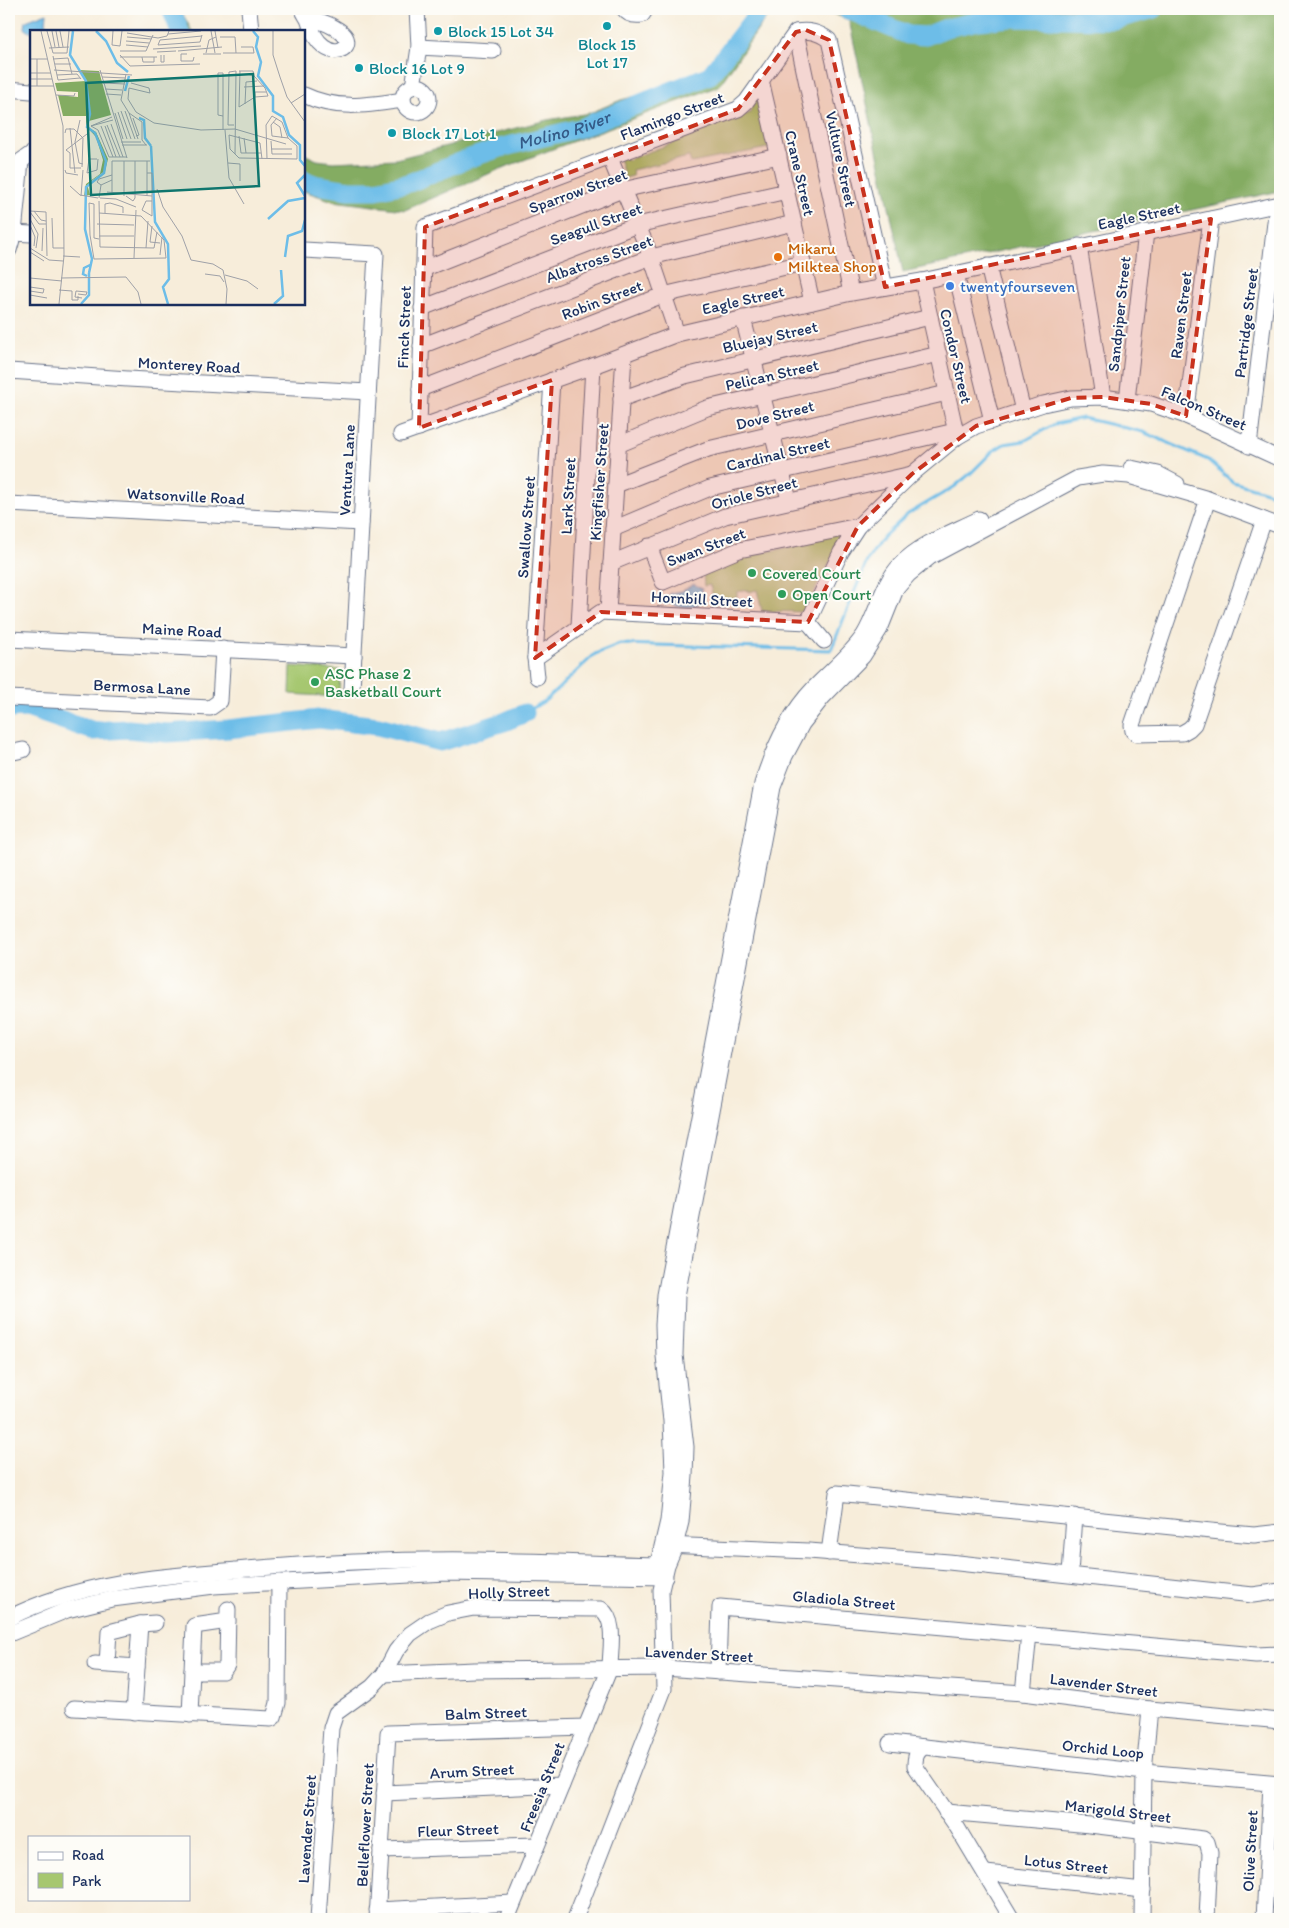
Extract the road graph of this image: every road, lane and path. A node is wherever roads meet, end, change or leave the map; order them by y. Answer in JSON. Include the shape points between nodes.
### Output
{"nodes":[{"id":1,"x":249,"y":9,"type":"edge"},
{"id":2,"x":417,"y":9,"type":"edge"},
{"id":3,"x":624,"y":9,"type":"edge"},
{"id":4,"x":646,"y":9,"type":"edge"},
{"id":5,"x":251,"y":30,"type":"edge"},
{"id":6,"x":796,"y":32,"type":"junction"},
{"id":7,"x":419,"y":47,"type":"junction"},
{"id":8,"x":493,"y":51,"type":"dead end"},
{"id":9,"x":761,"y":80,"type":"junction"},
{"id":10,"x":413,"y":86,"type":"junction"},
{"id":11,"x":9,"y":89,"type":"edge"},
{"id":12,"x":30,"y":91,"type":"edge"},
{"id":13,"x":305,"y":95,"type":"edge"},
{"id":14,"x":403,"y":100,"type":"junction"},
{"id":15,"x":30,"y":155,"type":"edge"},
{"id":16,"x":778,"y":156,"type":"junction"},
{"id":17,"x":610,"y":158,"type":"junction"},
{"id":18,"x":25,"y":175,"type":"edge"},
{"id":19,"x":622,"y":190,"type":"junction"},
{"id":20,"x":787,"y":191,"type":"junction"},
{"id":21,"x":1279,"y":204,"type":"edge"},
{"id":22,"x":1211,"y":219,"type":"junction"},
{"id":23,"x":794,"y":224,"type":"junction"},
{"id":24,"x":637,"y":225,"type":"junction"},
{"id":25,"x":425,"y":227,"type":"joint"},
{"id":26,"x":1146,"y":232,"type":"junction"},
{"id":27,"x":14,"y":233,"type":"junction"},
{"id":28,"x":30,"y":234,"type":"edge"},
{"id":29,"x":1079,"y":246,"type":"junction"},
{"id":30,"x":9,"y":250,"type":"edge"},
{"id":31,"x":305,"y":250,"type":"edge"},
{"id":32,"x":651,"y":257,"type":"junction"},
{"id":33,"x":803,"y":263,"type":"junction"},
{"id":34,"x":988,"y":266,"type":"junction"},
{"id":35,"x":423,"y":269,"type":"junction"},
{"id":36,"x":956,"y":274,"type":"junction"},
{"id":37,"x":922,"y":281,"type":"junction"},
{"id":38,"x":885,"y":287,"type":"junction"},
{"id":39,"x":851,"y":293,"type":"junction"},
{"id":40,"x":663,"y":295,"type":"junction"},
{"id":41,"x":812,"y":302,"type":"junction"},
{"id":42,"x":422,"y":308,"type":"junction"},
{"id":43,"x":743,"y":318,"type":"junction"},
{"id":44,"x":930,"y":318,"type":"junction"},
{"id":45,"x":677,"y":334,"type":"junction"},
{"id":46,"x":421,"y":346,"type":"junction"},
{"id":47,"x":939,"y":354,"type":"junction"},
{"id":48,"x":624,"y":355,"type":"junction"},
{"id":49,"x":753,"y":358,"type":"junction"},
{"id":50,"x":592,"y":366,"type":"junction"},
{"id":51,"x":9,"y":371,"type":"edge"},
{"id":52,"x":552,"y":380,"type":"junction"},
{"id":53,"x":420,"y":389,"type":"junction"},
{"id":54,"x":368,"y":392,"type":"junction"},
{"id":55,"x":947,"y":393,"type":"junction"},
{"id":56,"x":762,"y":394,"type":"junction"},
{"id":57,"x":1103,"y":397,"type":"junction"},
{"id":58,"x":621,"y":399,"type":"junction"},
{"id":59,"x":1127,"y":400,"type":"junction"},
{"id":60,"x":1023,"y":412,"type":"junction"},
{"id":61,"x":1186,"y":416,"type":"junction"},
{"id":62,"x":992,"y":421,"type":"junction"},
{"id":63,"x":419,"y":428,"type":"junction"},
{"id":64,"x":772,"y":433,"type":"junction"},
{"id":65,"x":401,"y":434,"type":"dead end"},
{"id":66,"x":956,"y":434,"type":"junction"},
{"id":67,"x":618,"y":445,"type":"junction"},
{"id":68,"x":1250,"y":446,"type":"junction"},
{"id":69,"x":1280,"y":459,"type":"edge"},
{"id":70,"x":782,"y":471,"type":"junction"},
{"id":71,"x":912,"y":474,"type":"junction"},
{"id":72,"x":616,"y":485,"type":"junction"},
{"id":73,"x":1208,"y":499,"type":"junction"},
{"id":74,"x":789,"y":500,"type":"junction"},
{"id":75,"x":9,"y":504,"type":"edge"},
{"id":76,"x":1264,"y":520,"type":"junction"},
{"id":77,"x":361,"y":523,"type":"junction"},
{"id":78,"x":1280,"y":524,"type":"edge"},
{"id":79,"x":858,"y":526,"type":"junction"},
{"id":80,"x":613,"y":528,"type":"junction"},
{"id":81,"x":649,"y":546,"type":"junction"},
{"id":82,"x":611,"y":563,"type":"junction"},
{"id":83,"x":608,"y":612,"type":"junction"},
{"id":84,"x":808,"y":622,"type":"junction"},
{"id":85,"x":579,"y":626,"type":"junction"},
{"id":86,"x":9,"y":639,"type":"edge"},
{"id":87,"x":824,"y":641,"type":"dead end"},
{"id":88,"x":223,"y":649,"type":"junction"},
{"id":89,"x":354,"y":656,"type":"junction"},
{"id":90,"x":536,"y":658,"type":"junction"},
{"id":91,"x":537,"y":677,"type":"dead end"},
{"id":92,"x":352,"y":689,"type":"dead end"},
{"id":93,"x":9,"y":698,"type":"edge"},
{"id":94,"x":1074,"y":1516,"type":"junction"},
{"id":95,"x":1280,"y":1532,"type":"edge"},
{"id":96,"x":670,"y":1546,"type":"junction"},
{"id":97,"x":829,"y":1553,"type":"junction"},
{"id":98,"x":1070,"y":1574,"type":"junction"},
{"id":99,"x":661,"y":1575,"type":"junction"},
{"id":100,"x":279,"y":1582,"type":"junction"},
{"id":101,"x":1280,"y":1591,"type":"edge"},
{"id":102,"x":64,"y":1604,"type":"junction"},
{"id":103,"x":9,"y":1618,"type":"edge"},
{"id":104,"x":9,"y":1634,"type":"edge"},
{"id":105,"x":1029,"y":1634,"type":"junction"},
{"id":106,"x":1280,"y":1654,"type":"edge"},
{"id":107,"x":137,"y":1667,"type":"junction"},
{"id":108,"x":610,"y":1668,"type":"junction"},
{"id":109,"x":664,"y":1668,"type":"junction"},
{"id":110,"x":192,"y":1671,"type":"junction"},
{"id":111,"x":718,"y":1672,"type":"junction"},
{"id":112,"x":384,"y":1674,"type":"junction"},
{"id":113,"x":1023,"y":1693,"type":"junction"},
{"id":114,"x":74,"y":1708,"type":"dead end"},
{"id":115,"x":1150,"y":1709,"type":"junction"},
{"id":116,"x":134,"y":1712,"type":"junction"},
{"id":117,"x":190,"y":1715,"type":"junction"},
{"id":118,"x":1280,"y":1722,"type":"edge"},
{"id":119,"x":586,"y":1727,"type":"junction"},
{"id":120,"x":388,"y":1734,"type":"joint"},
{"id":121,"x":890,"y":1743,"type":"dead end"},
{"id":122,"x":923,"y":1747,"type":"junction"},
{"id":123,"x":1144,"y":1772,"type":"junction"},
{"id":124,"x":1275,"y":1784,"type":"edge"},
{"id":125,"x":562,"y":1785,"type":"junction"},
{"id":126,"x":384,"y":1793,"type":"junction"},
{"id":127,"x":946,"y":1812,"type":"junction"},
{"id":128,"x":1144,"y":1832,"type":"junction"},
{"id":129,"x":537,"y":1845,"type":"junction"},
{"id":130,"x":381,"y":1850,"type":"junction"},
{"id":131,"x":986,"y":1873,"type":"junction"},
{"id":132,"x":1143,"y":1890,"type":"junction"},
{"id":133,"x":513,"y":1903,"type":"junction"},
{"id":134,"x":377,"y":1915,"type":"edge"},
{"id":135,"x":318,"y":1919,"type":"edge"},
{"id":136,"x":507,"y":1919,"type":"edge"},
{"id":137,"x":575,"y":1919,"type":"edge"},
{"id":138,"x":1012,"y":1919,"type":"edge"},
{"id":139,"x":1142,"y":1919,"type":"edge"},
{"id":140,"x":1207,"y":1919,"type":"edge"},
{"id":141,"x":1264,"y":1919,"type":"edge"}],
"edges":[{"from":1,"to":5,"type":"street"},
{"from":2,"to":7,"type":"street"},
{"from":3,"to":4,"type":"street","via":[[636,16],[642,15]]},
{"from":6,"to":9,"type":"street","name":"Flamingo Street"},
{"from":6,"to":38,"type":"street","via":[[806,30],[829,40]]},
{"from":6,"to":39,"type":"street","name":"Vulture Street"},
{"from":7,"to":8,"type":"street"},
{"from":7,"to":10,"type":"street"},
{"from":9,"to":16,"type":"street","name":"Crane Street"},
{"from":9,"to":17,"type":"street","name":"Flamingo Street","via":[[738,109]]},
{"from":10,"to":14,"type":"street","via":[[407,90]]},
{"from":10,"to":14,"type":"street","via":[[427,92],[429,100],[425,108],[418,112],[410,110]]},
{"from":11,"to":12,"type":"street"},
{"from":13,"to":14,"type":"street","via":[[320,102],[347,106]]},
{"from":15,"to":18,"type":"street","via":[[21,162]]},
{"from":16,"to":19,"type":"street","name":"Sparrow Street"},
{"from":16,"to":20,"type":"street","name":"Crane Street"},
{"from":17,"to":19,"type":"street"},
{"from":17,"to":25,"type":"street","name":"Flamingo Street"},
{"from":18,"to":27,"type":"street"},
{"from":19,"to":24,"type":"street"},
{"from":19,"to":35,"type":"street","name":"Sparrow Street"},
{"from":20,"to":23,"type":"street","name":"Crane Street"},
{"from":20,"to":24,"type":"street","name":"Seagull Street"},
{"from":21,"to":22,"type":"street","name":"Eagle Street"},
{"from":21,"to":68,"type":"street","name":"Partridge Street"},
{"from":22,"to":26,"type":"street","name":"Eagle Street"},
{"from":22,"to":61,"type":"street","name":"Raven Street"},
{"from":23,"to":32,"type":"street","name":"Albatross Street"},
{"from":23,"to":33,"type":"street","name":"Crane Street"},
{"from":24,"to":32,"type":"street"},
{"from":24,"to":42,"type":"street","name":"Seagull Street"},
{"from":25,"to":35,"type":"street","name":"Finch Street"},
{"from":26,"to":29,"type":"street","name":"Eagle Street"},
{"from":26,"to":59,"type":"street","name":"Sandpiper Street"},
{"from":27,"to":28,"type":"street"},
{"from":27,"to":30,"type":"street"},
{"from":29,"to":34,"type":"street","name":"Eagle Street"},
{"from":29,"to":57,"type":"street"},
{"from":31,"to":54,"type":"street","name":"Ventura Lane","via":[[376,254]]},
{"from":32,"to":40,"type":"street"},
{"from":32,"to":46,"type":"street","name":"Albatross Street"},
{"from":33,"to":40,"type":"street","name":"Robin Street"},
{"from":33,"to":41,"type":"street","name":"Crane Street"},
{"from":34,"to":36,"type":"street","name":"Eagle Street"},
{"from":34,"to":60,"type":"street"},
{"from":35,"to":42,"type":"street","name":"Finch Street"},
{"from":36,"to":37,"type":"street","name":"Eagle Street"},
{"from":36,"to":62,"type":"street"},
{"from":37,"to":38,"type":"street","name":"Eagle Street"},
{"from":37,"to":44,"type":"street","name":"Condor Street"},
{"from":38,"to":39,"type":"street","name":"Eagle Street"},
{"from":39,"to":41,"type":"street","name":"Eagle Street"},
{"from":40,"to":45,"type":"street"},
{"from":40,"to":53,"type":"street","name":"Robin Street"},
{"from":41,"to":43,"type":"street","name":"Eagle Street"},
{"from":42,"to":46,"type":"street","name":"Finch Street"},
{"from":43,"to":45,"type":"street","name":"Eagle Street"},
{"from":43,"to":49,"type":"street"},
{"from":44,"to":47,"type":"street","name":"Condor Street"},
{"from":44,"to":49,"type":"street","name":"Bluejay Street"},
{"from":45,"to":48,"type":"street","name":"Eagle Street"},
{"from":46,"to":53,"type":"street","name":"Finch Street"},
{"from":47,"to":55,"type":"street","name":"Condor Street"},
{"from":47,"to":56,"type":"street","name":"Pelican Street"},
{"from":48,"to":50,"type":"street","name":"Eagle Street"},
{"from":48,"to":58,"type":"street","name":"Kingfisher Street"},
{"from":49,"to":56,"type":"street"},
{"from":49,"to":58,"type":"street","name":"Bluejay Street","via":[[685,376]]},
{"from":50,"to":52,"type":"street","name":"Eagle Street"},
{"from":50,"to":85,"type":"street","name":"Lark Street"},
{"from":51,"to":54,"type":"street","name":"Monterey Road"},
{"from":52,"to":63,"type":"street","name":"Eagle Street"},
{"from":52,"to":90,"type":"street","name":"Swallow Street"},
{"from":53,"to":63,"type":"street","name":"Finch Street"},
{"from":54,"to":77,"type":"street","name":"Ventura Lane"},
{"from":55,"to":64,"type":"street","name":"Dove Street"},
{"from":55,"to":66,"type":"street","name":"Condor Street"},
{"from":56,"to":64,"type":"street"},
{"from":56,"to":67,"type":"street","name":"Pelican Street","via":[[707,408]]},
{"from":57,"to":59,"type":"street","name":"Falcon Street"},
{"from":57,"to":60,"type":"street","name":"Falcon Street","via":[[1071,398]]},
{"from":58,"to":67,"type":"street","name":"Kingfisher Street"},
{"from":59,"to":61,"type":"street","name":"Falcon Street"},
{"from":60,"to":62,"type":"street"},
{"from":61,"to":68,"type":"street","name":"Falcon Street"},
{"from":62,"to":66,"type":"street"},
{"from":63,"to":65,"type":"street","name":"Eagle Street"},
{"from":64,"to":70,"type":"street"},
{"from":64,"to":72,"type":"street","name":"Dove Street","via":[[708,449]]},
{"from":66,"to":70,"type":"street","name":"Cardinal Street"},
{"from":66,"to":71,"type":"street"},
{"from":67,"to":72,"type":"street","name":"Kingfisher Street"},
{"from":68,"to":69,"type":"street","name":"Falcon Street"},
{"from":70,"to":74,"type":"street"},
{"from":70,"to":80,"type":"street","name":"Cardinal Street","via":[[710,488]]},
{"from":71,"to":74,"type":"street","name":"Oriole Street"},
{"from":71,"to":79,"type":"street"},
{"from":72,"to":80,"type":"street","name":"Kingfisher Street"},
{"from":73,"to":76,"type":"street"},
{"from":73,"to":76,"type":"street","via":[[1132,725],[1137,734],[1182,732],[1194,724]]},
{"from":73,"to":96,"type":"street","via":[[1158,474],[1128,467],[1092,467],[1073,472],[938,539],[906,560],[885,584],[863,636],[814,688],[772,751],[762,784],[665,1295],[664,1356],[673,1472],[668,1521]]},
{"from":74,"to":81,"type":"street","name":"Oriole Street","via":[[724,516]]},
{"from":75,"to":77,"type":"street","name":"Watsonville Road"},
{"from":76,"to":78,"type":"street"},
{"from":77,"to":89,"type":"street","name":"Ventura Lane"},
{"from":79,"to":81,"type":"street","name":"Swan Street","via":[[739,550],[663,582]]},
{"from":79,"to":84,"type":"street","via":[[841,552]]},
{"from":80,"to":82,"type":"street","name":"Kingfisher Street"},
{"from":81,"to":82,"type":"street","name":"Oriole Street"},
{"from":82,"to":83,"type":"street","name":"Kingfisher Street"},
{"from":83,"to":84,"type":"street","name":"Hornbill Street"},
{"from":83,"to":85,"type":"street","name":"Hornbill Street","via":[[596,614]]},
{"from":84,"to":87,"type":"street"},
{"from":85,"to":90,"type":"street","name":"Hornbill Street"},
{"from":86,"to":88,"type":"street","name":"Maine Road"},
{"from":88,"to":89,"type":"street","name":"Maine Road"},
{"from":88,"to":93,"type":"street","name":"Bermosa Lane","via":[[220,700],[210,708]]},
{"from":89,"to":92,"type":"street","name":"Ventura Lane"},
{"from":90,"to":91,"type":"street","name":"Swallow Street"},
{"from":94,"to":95,"type":"street","via":[[1254,1534]]},
{"from":94,"to":97,"type":"street","via":[[837,1493]]},
{"from":94,"to":98,"type":"street"},
{"from":96,"to":97,"type":"street"},
{"from":96,"to":99,"type":"street"},
{"from":97,"to":98,"type":"street"},
{"from":98,"to":101,"type":"street","via":[[1253,1595]]},
{"from":99,"to":100,"type":"street","via":[[446,1573]]},
{"from":99,"to":102,"type":"street","via":[[476,1560],[278,1566],[109,1584]]},
{"from":99,"to":109,"type":"street"},
{"from":100,"to":102,"type":"street","via":[[214,1586]]},
{"from":100,"to":117,"type":"street","via":[[278,1703],[274,1717],[268,1720]]},
{"from":102,"to":103,"type":"street"},
{"from":102,"to":104,"type":"street"},
{"from":105,"to":106,"type":"street","name":"Gladiola Street","via":[[1256,1655]]},
{"from":105,"to":111,"type":"street","name":"Gladiola Street","via":[[720,1607]]},
{"from":105,"to":113,"type":"street"},
{"from":107,"to":107,"type":"street","via":[[147,1623],[109,1632],[101,1664]]},
{"from":107,"to":116,"type":"street"},
{"from":108,"to":109,"type":"street","name":"Lavender Street"},
{"from":108,"to":112,"type":"street","name":"Lavender Street"},
{"from":108,"to":112,"type":"street","name":"Holly Street","via":[[611,1624],[601,1609],[474,1608],[428,1621],[410,1634],[396,1650]]},
{"from":108,"to":119,"type":"street","name":"Freesia Street"},
{"from":109,"to":111,"type":"street","name":"Lavender Street"},
{"from":109,"to":137,"type":"street","via":[[664,1689]]},
{"from":110,"to":110,"type":"street","via":[[194,1626],[228,1615],[228,1666],[218,1672]]},
{"from":110,"to":117,"type":"street"},
{"from":111,"to":113,"type":"street","name":"Lavender Street"},
{"from":112,"to":135,"type":"street","name":"Lavender Street","via":[[372,1688],[336,1712],[333,1720]]},
{"from":113,"to":115,"type":"street","name":"Lavender Street"},
{"from":114,"to":116,"type":"street"},
{"from":115,"to":118,"type":"street","name":"Lavender Street"},
{"from":115,"to":123,"type":"street"},
{"from":116,"to":117,"type":"street"},
{"from":119,"to":120,"type":"street","name":"Balm Street"},
{"from":119,"to":125,"type":"street","name":"Freesia Street"},
{"from":120,"to":126,"type":"street","name":"Belleflower Street"},
{"from":121,"to":122,"type":"street","name":"Orchid Loop"},
{"from":122,"to":123,"type":"street","name":"Orchid Loop"},
{"from":122,"to":127,"type":"street","via":[[915,1758],[915,1766]]},
{"from":123,"to":124,"type":"street","name":"Orchid Loop"},
{"from":123,"to":128,"type":"street"},
{"from":124,"to":141,"type":"street","name":"Olive Street"},
{"from":125,"to":126,"type":"street","name":"Arum Street"},
{"from":125,"to":129,"type":"street","name":"Freesia Street"},
{"from":126,"to":130,"type":"street","name":"Belleflower Street"},
{"from":127,"to":128,"type":"street","name":"Marigold Street"},
{"from":127,"to":131,"type":"street"},
{"from":128,"to":132,"type":"street"},
{"from":128,"to":140,"type":"street","name":"Marigold Street","via":[[1197,1837],[1207,1842],[1210,1853]]},
{"from":129,"to":130,"type":"street","name":"Fleur Street"},
{"from":129,"to":133,"type":"street","name":"Freesia Street"},
{"from":130,"to":134,"type":"street","name":"Belleflower Street"},
{"from":131,"to":132,"type":"street","name":"Lotus Street"},
{"from":131,"to":138,"type":"street"},
{"from":132,"to":139,"type":"street"},
{"from":133,"to":134,"type":"street"},
{"from":133,"to":136,"type":"street","name":"Freesia Street"}]}
